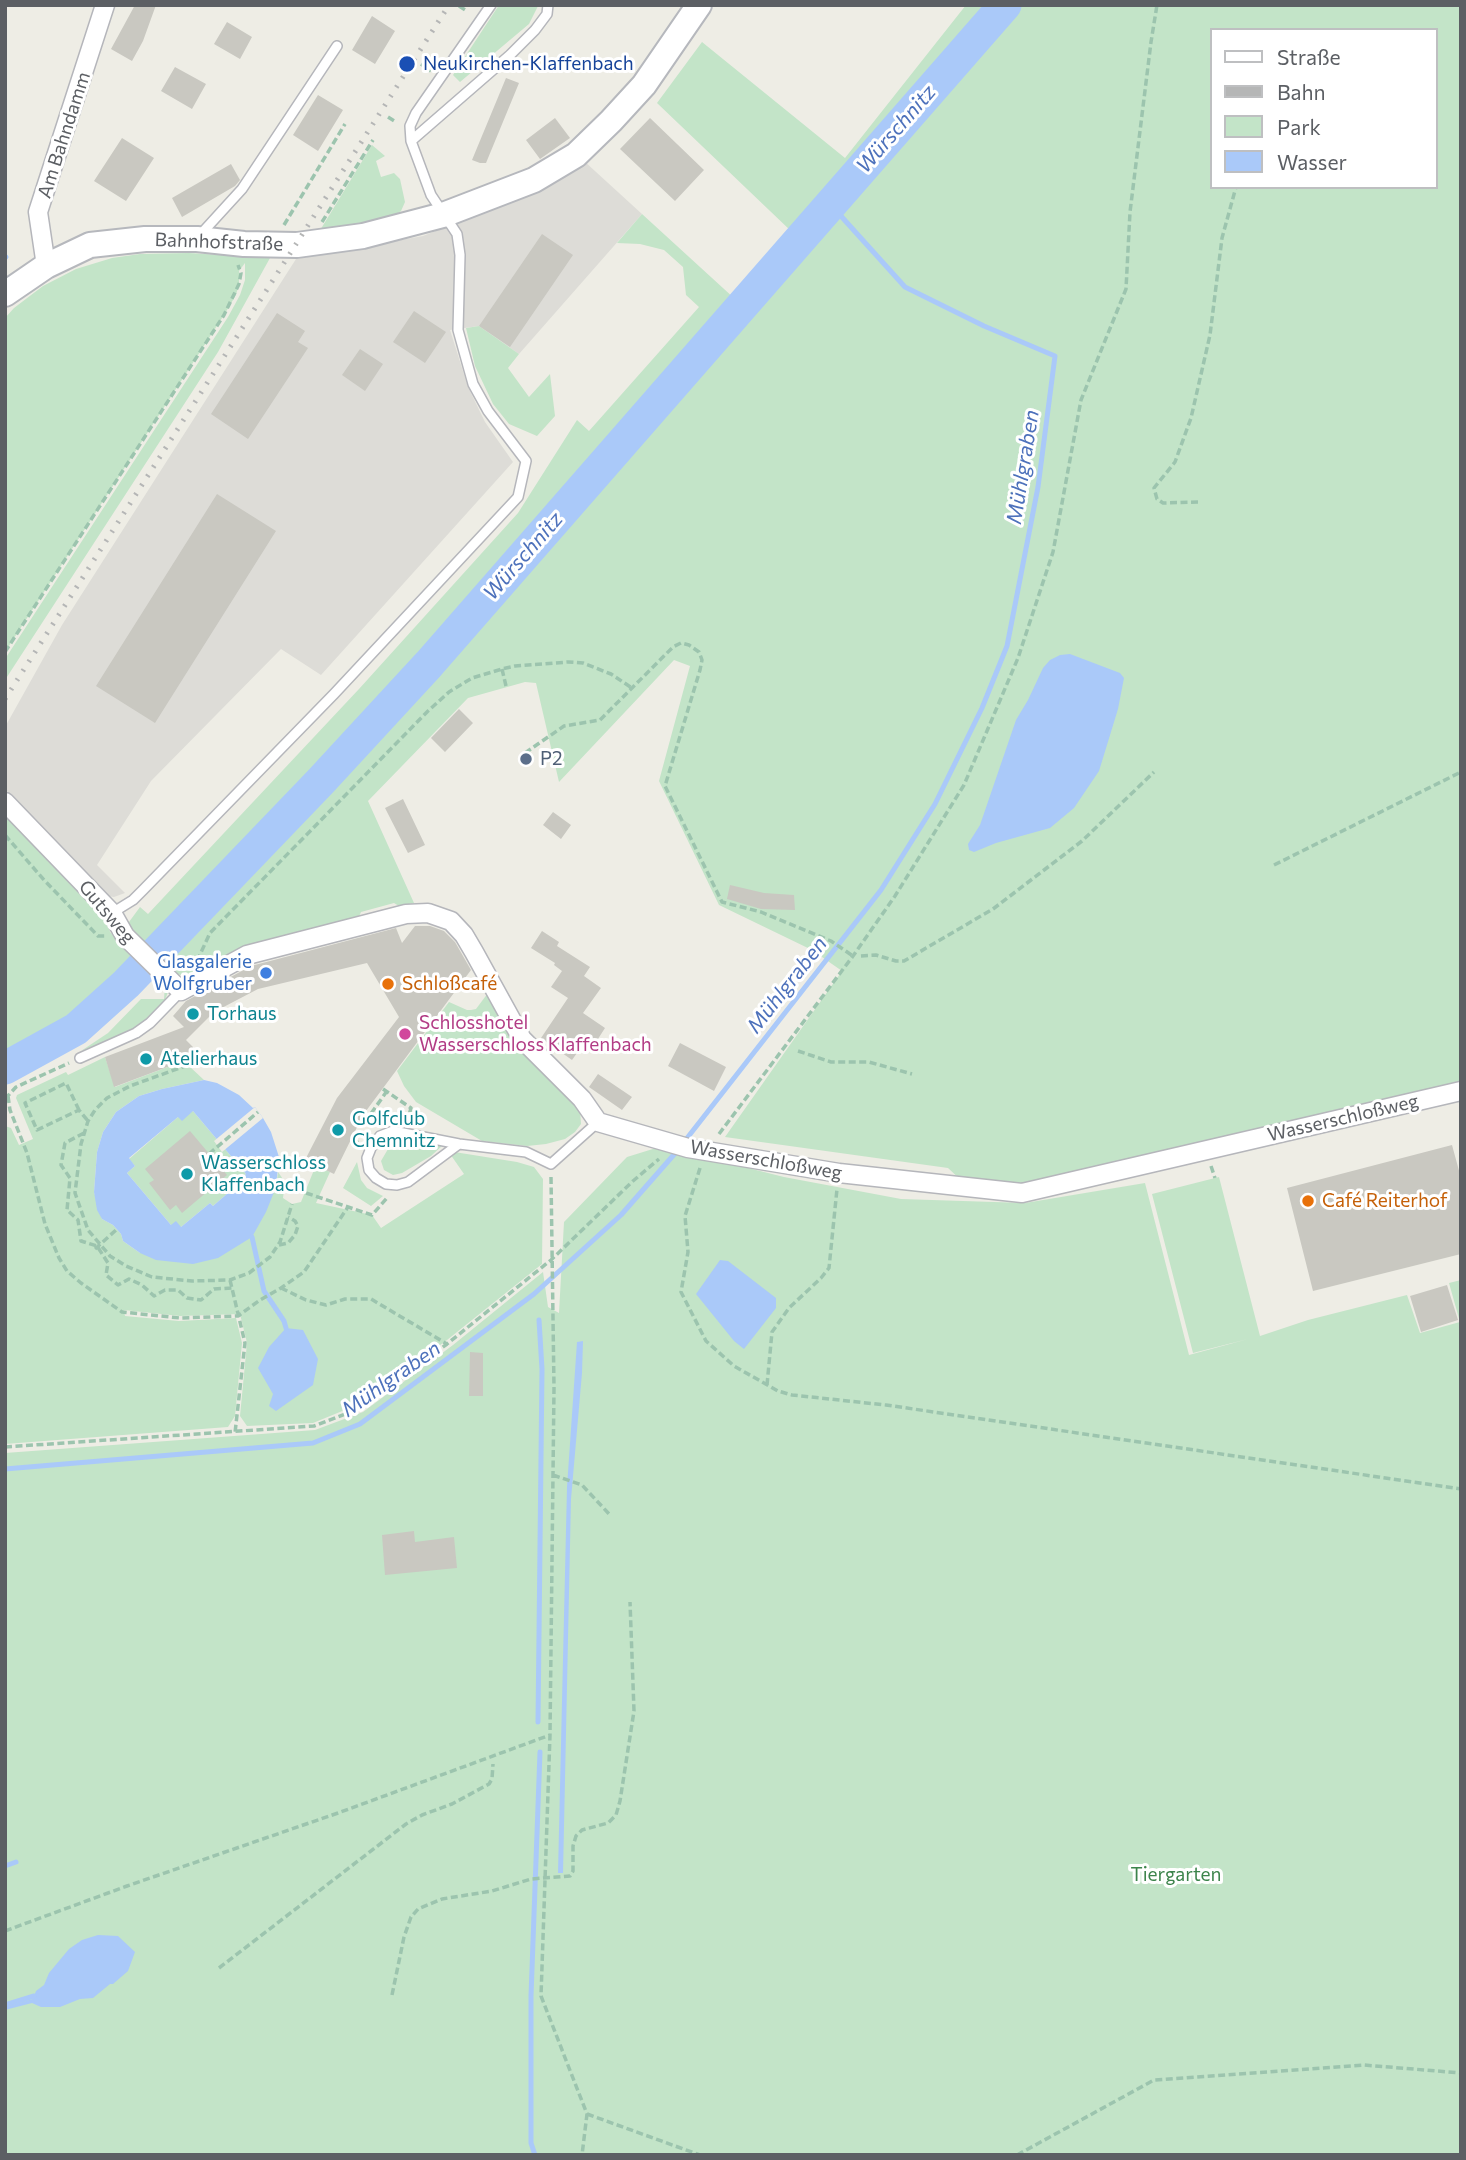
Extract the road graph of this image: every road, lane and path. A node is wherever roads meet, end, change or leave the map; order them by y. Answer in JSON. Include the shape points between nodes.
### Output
{"nodes":[{"id":1,"x":105,"y":5,"type":"edge"},
{"id":2,"x":491,"y":5,"type":"edge"},
{"id":3,"x":548,"y":5,"type":"edge"},
{"id":4,"x":699,"y":5,"type":"edge"},
{"id":5,"x":1157,"y":5,"type":"edge"},
{"id":6,"x":459,"y":6,"type":"edge"},
{"id":7,"x":467,"y":11,"type":"dead end"},
{"id":8,"x":337,"y":46,"type":"dead end"},
{"id":9,"x":388,"y":117,"type":"dead end"},
{"id":10,"x":396,"y":122,"type":"dead end"},
{"id":11,"x":345,"y":124,"type":"dead end"},
{"id":12,"x":373,"y":140,"type":"dead end"},
{"id":13,"x":411,"y":141,"type":"junction"},
{"id":14,"x":1235,"y":189,"type":"edge"},
{"id":15,"x":443,"y":215,"type":"junction"},
{"id":16,"x":197,"y":239,"type":"junction"},
{"id":17,"x":233,"y":243,"type":"junction"},
{"id":18,"x":308,"y":244,"type":"junction"},
{"id":19,"x":271,"y":245,"type":"junction"},
{"id":20,"x":46,"y":266,"type":"junction"},
{"id":21,"x":5,"y":294,"type":"edge"},
{"id":22,"x":1198,"y":502,"type":"dead end"},
{"id":23,"x":5,"y":652,"type":"edge"},
{"id":24,"x":502,"y":669,"type":"junction"},
{"id":25,"x":506,"y":687,"type":"dead end"},
{"id":26,"x":632,"y":688,"type":"junction"},
{"id":27,"x":525,"y":753,"type":"dead end"},
{"id":28,"x":1154,"y":772,"type":"dead end"},
{"id":29,"x":1461,"y":772,"type":"edge"},
{"id":30,"x":5,"y":802,"type":"edge"},
{"id":31,"x":5,"y":835,"type":"edge"},
{"id":32,"x":1274,"y":865,"type":"dead end"},
{"id":33,"x":112,"y":913,"type":"junction"},
{"id":34,"x":125,"y":936,"type":"junction"},
{"id":35,"x":853,"y":956,"type":"junction"},
{"id":36,"x":861,"y":956,"type":"dead end"},
{"id":37,"x":181,"y":985,"type":"junction"},
{"id":38,"x":798,"y":1051,"type":"dead end"},
{"id":39,"x":80,"y":1058,"type":"joint"},
{"id":40,"x":188,"y":1065,"type":"dead end"},
{"id":41,"x":912,"y":1074,"type":"dead end"},
{"id":42,"x":1461,"y":1091,"type":"edge"},
{"id":43,"x":7,"y":1098,"type":"edge"},
{"id":44,"x":79,"y":1110,"type":"junction"},
{"id":45,"x":258,"y":1112,"type":"dead end"},
{"id":46,"x":88,"y":1121,"type":"junction"},
{"id":47,"x":365,"y":1122,"type":"dead end"},
{"id":48,"x":598,"y":1122,"type":"junction"},
{"id":49,"x":83,"y":1133,"type":"junction"},
{"id":50,"x":404,"y":1134,"type":"junction"},
{"id":51,"x":352,"y":1139,"type":"dead end"},
{"id":52,"x":361,"y":1143,"type":"dead end"},
{"id":53,"x":459,"y":1144,"type":"junction"},
{"id":54,"x":690,"y":1147,"type":"junction"},
{"id":55,"x":209,"y":1154,"type":"dead end"},
{"id":56,"x":551,"y":1164,"type":"junction"},
{"id":57,"x":839,"y":1173,"type":"junction"},
{"id":58,"x":397,"y":1185,"type":"junction"},
{"id":59,"x":306,"y":1193,"type":"dead end"},
{"id":60,"x":292,"y":1204,"type":"dead end"},
{"id":61,"x":348,"y":1207,"type":"junction"},
{"id":62,"x":288,"y":1217,"type":"junction"},
{"id":63,"x":116,"y":1230,"type":"dead end"},
{"id":64,"x":278,"y":1245,"type":"junction"},
{"id":65,"x":97,"y":1246,"type":"junction"},
{"id":66,"x":551,"y":1260,"type":"junction"},
{"id":67,"x":230,"y":1280,"type":"junction"},
{"id":68,"x":232,"y":1288,"type":"junction"},
{"id":69,"x":281,"y":1288,"type":"junction"},
{"id":70,"x":238,"y":1316,"type":"junction"},
{"id":71,"x":447,"y":1344,"type":"junction"},
{"id":72,"x":767,"y":1385,"type":"junction"},
{"id":73,"x":235,"y":1433,"type":"junction"},
{"id":74,"x":5,"y":1447,"type":"edge"},
{"id":75,"x":553,"y":1475,"type":"junction"},
{"id":76,"x":1461,"y":1489,"type":"edge"},
{"id":77,"x":611,"y":1516,"type":"dead end"},
{"id":78,"x":630,"y":1602,"type":"dead end"},
{"id":79,"x":550,"y":1735,"type":"junction"},
{"id":80,"x":493,"y":1764,"type":"dead end"},
{"id":81,"x":543,"y":1878,"type":"junction"},
{"id":82,"x":5,"y":1931,"type":"edge"},
{"id":83,"x":219,"y":1968,"type":"dead end"},
{"id":84,"x":392,"y":1995,"type":"dead end"},
{"id":85,"x":1461,"y":2073,"type":"edge"},
{"id":86,"x":587,"y":2114,"type":"junction"},
{"id":87,"x":582,"y":2155,"type":"edge"},
{"id":88,"x":700,"y":2155,"type":"edge"},
{"id":89,"x":1017,"y":2155,"type":"edge"}],
"edges":[{"from":1,"to":20,"type":"street","name":"Am Bahndamm","via":[[38,212]]},
{"from":2,"to":13,"type":"lane","via":[[416,113],[410,126]]},
{"from":3,"to":13,"type":"lane","via":[[535,30]]},
{"from":4,"to":15,"type":"main road","name":"Bahnhofstraße","via":[[644,85],[576,155],[534,180]]},
{"from":5,"to":35,"type":"path","via":[[1130,212],[1126,289],[1081,400],[1053,552],[1018,658],[964,785]]},
{"from":6,"to":7,"type":"path"},
{"from":8,"to":16,"type":"lane","via":[[242,189]]},
{"from":9,"to":10,"type":"path"},
{"from":11,"to":19,"type":"path"},
{"from":12,"to":18,"type":"path"},
{"from":13,"to":15,"type":"lane"},
{"from":14,"to":22,"type":"path","via":[[1222,238],[1210,335],[1191,418],[1175,462],[1154,488],[1163,503]]},
{"from":15,"to":18,"type":"main road","name":"Bahnhofstraße","via":[[363,236]]},
{"from":15,"to":33,"type":"lane","via":[[457,234],[458,330],[473,384],[526,461],[518,498],[133,900]]},
{"from":16,"to":17,"type":"main road","name":"Bahnhofstraße"},
{"from":16,"to":20,"type":"main road","name":"Bahnhofstraße","via":[[90,245]]},
{"from":17,"to":19,"type":"main road","name":"Bahnhofstraße"},
{"from":17,"to":23,"type":"path","via":[[230,255],[241,273],[236,295]]},
{"from":18,"to":19,"type":"main road","name":"Bahnhofstraße"},
{"from":20,"to":21,"type":"main road","name":"Bahnhofstraße"},
{"from":24,"to":25,"type":"path"},
{"from":24,"to":26,"type":"path","via":[[583,663]]},
{"from":24,"to":37,"type":"path","via":[[472,678],[428,711],[210,933]]},
{"from":26,"to":27,"type":"path","via":[[600,720],[564,726]]},
{"from":26,"to":35,"type":"path","via":[[673,647],[681,643],[699,652],[700,670],[666,786],[722,902],[761,912],[831,941]]},
{"from":28,"to":36,"type":"path","via":[[1082,841],[993,909],[904,961]]},
{"from":29,"to":32,"type":"path"},
{"from":30,"to":33,"type":"street","name":"Gutsweg"},
{"from":31,"to":34,"type":"path","via":[[98,936]]},
{"from":33,"to":34,"type":"street","name":"Gutsweg"},
{"from":34,"to":37,"type":"street","name":"Gutsweg"},
{"from":35,"to":54,"type":"path","via":[[729,1123]]},
{"from":37,"to":39,"type":"lane","via":[[150,1023]]},
{"from":37,"to":48,"type":"street","via":[[247,955],[406,914],[428,913],[451,921],[464,935],[522,1039],[582,1099]]},
{"from":38,"to":41,"type":"path","via":[[831,1062],[869,1062]]},
{"from":39,"to":43,"type":"path","via":[[16,1087]]},
{"from":40,"to":46,"type":"path","via":[[107,1098]]},
{"from":42,"to":57,"type":"street","name":"Wasserschloßweg","via":[[1022,1193]]},
{"from":43,"to":70,"type":"path","via":[[45,1224],[67,1271],[122,1312],[180,1318]]},
{"from":44,"to":44,"type":"path","via":[[37,1130],[24,1103],[66,1083]]},
{"from":44,"to":46,"type":"path"},
{"from":45,"to":55,"type":"path"},
{"from":46,"to":49,"type":"path"},
{"from":47,"to":50,"type":"path","via":[[385,1090],[411,1108]]},
{"from":48,"to":54,"type":"street","name":"Wasserschloßweg"},
{"from":48,"to":56,"type":"lane"},
{"from":49,"to":65,"type":"path","via":[[75,1193]]},
{"from":49,"to":65,"type":"path","via":[[65,1143],[61,1165],[71,1178],[66,1210],[78,1220],[81,1241]]},
{"from":50,"to":53,"type":"lane"},
{"from":50,"to":58,"type":"lane","via":[[393,1131],[380,1136],[367,1158],[376,1178]]},
{"from":51,"to":52,"type":"path"},
{"from":53,"to":56,"type":"lane","via":[[526,1152]]},
{"from":53,"to":58,"type":"lane","via":[[408,1182]]},
{"from":54,"to":57,"type":"street","name":"Wasserschloßweg"},
{"from":54,"to":66,"type":"path","via":[[633,1181]]},
{"from":54,"to":72,"type":"path","via":[[684,1216],[688,1252],[681,1292],[706,1341],[734,1366]]},
{"from":56,"to":66,"type":"path"},
{"from":57,"to":72,"type":"path","via":[[829,1268],[772,1332]]},
{"from":58,"to":61,"type":"path","via":[[372,1215]]},
{"from":59,"to":61,"type":"path"},
{"from":60,"to":62,"type":"path"},
{"from":61,"to":69,"type":"path","via":[[304,1272]]},
{"from":62,"to":64,"type":"path"},
{"from":62,"to":64,"type":"path","via":[[298,1226],[295,1235]]},
{"from":63,"to":65,"type":"path"},
{"from":64,"to":67,"type":"path","via":[[249,1273]]},
{"from":65,"to":67,"type":"path","via":[[152,1277]]},
{"from":65,"to":68,"type":"path","via":[[108,1263],[106,1275],[118,1285],[129,1279],[154,1296],[178,1290],[187,1298],[201,1300],[214,1289]]},
{"from":66,"to":71,"type":"path"},
{"from":66,"to":75,"type":"path"},
{"from":67,"to":68,"type":"path"},
{"from":68,"to":70,"type":"path"},
{"from":69,"to":70,"type":"path"},
{"from":69,"to":71,"type":"path","via":[[326,1305],[371,1299]]},
{"from":70,"to":73,"type":"path","via":[[245,1343]]},
{"from":71,"to":73,"type":"path","via":[[361,1409],[314,1426]]},
{"from":72,"to":76,"type":"path","via":[[792,1395]]},
{"from":73,"to":74,"type":"path"},
{"from":75,"to":77,"type":"path","via":[[582,1485]]},
{"from":75,"to":79,"type":"path"},
{"from":78,"to":81,"type":"path","via":[[634,1711],[618,1809],[608,1823],[576,1836],[570,1876]]},
{"from":79,"to":81,"type":"path"},
{"from":79,"to":82,"type":"path"},
{"from":80,"to":83,"type":"path","via":[[489,1784],[406,1824]]},
{"from":81,"to":84,"type":"path","via":[[442,1899],[418,1909],[404,1937]]},
{"from":81,"to":86,"type":"path","via":[[541,1996]]},
{"from":85,"to":89,"type":"path","via":[[1364,2065],[1154,2080]]},
{"from":86,"to":87,"type":"path"},
{"from":86,"to":88,"type":"path"}]}
